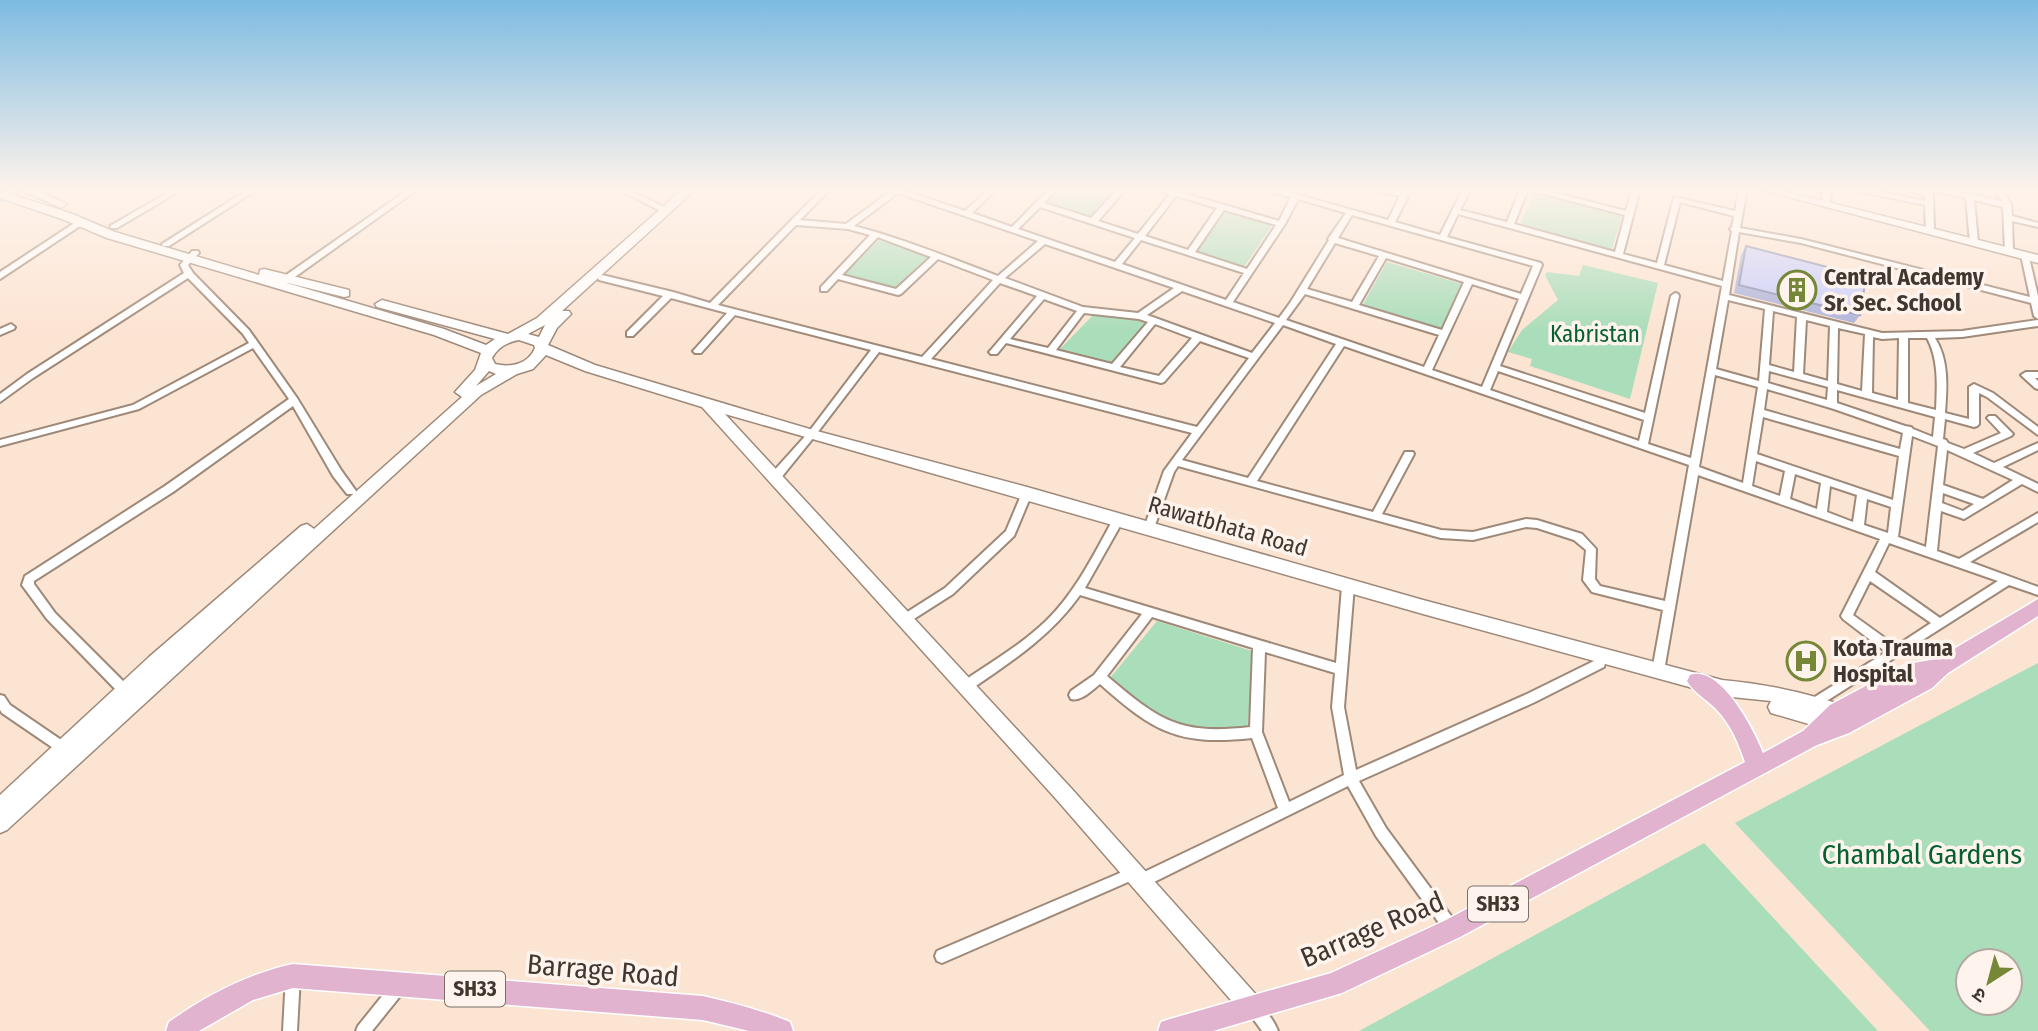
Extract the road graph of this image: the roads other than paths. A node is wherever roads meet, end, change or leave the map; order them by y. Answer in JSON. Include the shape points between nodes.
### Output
{"nodes":[{"id":1,"x":59,"y":237,"type":"edge"},
{"id":2,"x":118,"y":237,"type":"edge"},
{"id":3,"x":146,"y":237,"type":"edge"},
{"id":4,"x":177,"y":237,"type":"edge"},
{"id":5,"x":346,"y":237,"type":"edge"},
{"id":6,"x":636,"y":237,"type":"edge"},
{"id":7,"x":647,"y":237,"type":"edge"},
{"id":8,"x":779,"y":237,"type":"edge"},
{"id":9,"x":873,"y":237,"type":"edge"},
{"id":10,"x":885,"y":237,"type":"edge"},
{"id":11,"x":1036,"y":237,"type":"edge"},
{"id":12,"x":1201,"y":237,"type":"edge"},
{"id":13,"x":1272,"y":237,"type":"edge"},
{"id":14,"x":1439,"y":237,"type":"edge"},
{"id":15,"x":1555,"y":237,"type":"edge"},
{"id":16,"x":1623,"y":237,"type":"edge"},
{"id":17,"x":1667,"y":237,"type":"edge"},
{"id":18,"x":1733,"y":237,"type":"edge"},
{"id":19,"x":1779,"y":237,"type":"edge"},
{"id":20,"x":1954,"y":237,"type":"edge"},
{"id":21,"x":1973,"y":237,"type":"edge"},
{"id":22,"x":2009,"y":237,"type":"edge"},
{"id":23,"x":1138,"y":238,"type":"joint"},
{"id":24,"x":1442,"y":238,"type":"joint"},
{"id":25,"x":1332,"y":239,"type":"joint"},
{"id":26,"x":1045,"y":240,"type":"junction"},
{"id":27,"x":1974,"y":242,"type":"junction"},
{"id":28,"x":166,"y":244,"type":"junction"},
{"id":29,"x":2009,"y":251,"type":"junction"},
{"id":30,"x":1189,"y":254,"type":"junction"},
{"id":31,"x":1618,"y":254,"type":"junction"},
{"id":32,"x":938,"y":255,"type":"junction"},
{"id":33,"x":1384,"y":255,"type":"junction"},
{"id":34,"x":2025,"y":255,"type":"junction"},
{"id":35,"x":191,"y":256,"type":"junction"},
{"id":36,"x":2038,"y":259,"type":"edge"},
{"id":37,"x":1116,"y":265,"type":"junction"},
{"id":38,"x":1660,"y":266,"type":"junction"},
{"id":39,"x":1248,"y":272,"type":"junction"},
{"id":40,"x":189,"y":274,"type":"junction"},
{"id":41,"x":0,"y":276,"type":"edge"},
{"id":42,"x":836,"y":276,"type":"junction"},
{"id":43,"x":289,"y":278,"type":"junction"},
{"id":44,"x":602,"y":278,"type":"junction"},
{"id":45,"x":999,"y":279,"type":"junction"},
{"id":46,"x":1469,"y":281,"type":"junction"},
{"id":47,"x":1725,"y":284,"type":"junction"},
{"id":48,"x":277,"y":286,"type":"junction"},
{"id":49,"x":1182,"y":287,"type":"junction"},
{"id":50,"x":824,"y":289,"type":"dead end"},
{"id":51,"x":1302,"y":290,"type":"junction"},
{"id":52,"x":670,"y":294,"type":"junction"},
{"id":53,"x":1042,"y":295,"type":"junction"},
{"id":54,"x":1675,"y":296,"type":"dead end"},
{"id":55,"x":1723,"y":296,"type":"junction"},
{"id":56,"x":1525,"y":298,"type":"junction"},
{"id":57,"x":2035,"y":301,"type":"junction"},
{"id":58,"x":1228,"y":303,"type":"junction"},
{"id":59,"x":713,"y":305,"type":"junction"},
{"id":60,"x":1354,"y":306,"type":"junction"},
{"id":61,"x":1769,"y":308,"type":"junction"},
{"id":62,"x":1082,"y":310,"type":"junction"},
{"id":63,"x":734,"y":311,"type":"junction"},
{"id":64,"x":1140,"y":316,"type":"junction"},
{"id":65,"x":1802,"y":316,"type":"junction"},
{"id":66,"x":2038,"y":316,"type":"edge"},
{"id":67,"x":1153,"y":321,"type":"junction"},
{"id":68,"x":1281,"y":321,"type":"junction"},
{"id":69,"x":2038,"y":323,"type":"edge"},
{"id":70,"x":1834,"y":325,"type":"junction"},
{"id":71,"x":11,"y":327,"type":"dead end"},
{"id":72,"x":0,"y":332,"type":"edge"},
{"id":73,"x":630,"y":334,"type":"dead end"},
{"id":74,"x":1444,"y":334,"type":"junction"},
{"id":75,"x":1869,"y":334,"type":"junction"},
{"id":76,"x":1904,"y":336,"type":"junction"},
{"id":77,"x":1930,"y":336,"type":"junction"},
{"id":78,"x":1198,"y":337,"type":"junction"},
{"id":79,"x":510,"y":338,"type":"junction"},
{"id":80,"x":1004,"y":340,"type":"junction"},
{"id":81,"x":1342,"y":342,"type":"junction"},
{"id":82,"x":470,"y":343,"type":"junction"},
{"id":83,"x":254,"y":344,"type":"junction"},
{"id":84,"x":542,"y":347,"type":"junction"},
{"id":85,"x":877,"y":349,"type":"junction"},
{"id":86,"x":698,"y":351,"type":"dead end"},
{"id":87,"x":994,"y":352,"type":"dead end"},
{"id":88,"x":1050,"y":352,"type":"junction"},
{"id":89,"x":1254,"y":357,"type":"junction"},
{"id":90,"x":485,"y":360,"type":"junction"},
{"id":91,"x":924,"y":361,"type":"junction"},
{"id":92,"x":1495,"y":367,"type":"junction"},
{"id":93,"x":1764,"y":367,"type":"junction"},
{"id":94,"x":520,"y":368,"type":"junction"},
{"id":95,"x":590,"y":368,"type":"junction"},
{"id":96,"x":1114,"y":368,"type":"junction"},
{"id":97,"x":1427,"y":371,"type":"junction"},
{"id":98,"x":1711,"y":371,"type":"junction"},
{"id":99,"x":2038,"y":375,"type":"edge"},
{"id":100,"x":1798,"y":376,"type":"junction"},
{"id":101,"x":1763,"y":385,"type":"junction"},
{"id":102,"x":1832,"y":386,"type":"junction"},
{"id":103,"x":2038,"y":386,"type":"edge"},
{"id":104,"x":470,"y":391,"type":"junction"},
{"id":105,"x":1485,"y":391,"type":"junction"},
{"id":106,"x":1867,"y":395,"type":"junction"},
{"id":107,"x":0,"y":398,"type":"edge"},
{"id":108,"x":295,"y":400,"type":"junction"},
{"id":109,"x":706,"y":404,"type":"junction"},
{"id":110,"x":1832,"y":404,"type":"junction"},
{"id":111,"x":1903,"y":405,"type":"junction"},
{"id":112,"x":1758,"y":412,"type":"junction"},
{"id":113,"x":1940,"y":415,"type":"junction"},
{"id":114,"x":1649,"y":418,"type":"junction"},
{"id":115,"x":1992,"y":418,"type":"dead end"},
{"id":116,"x":1908,"y":429,"type":"junction"},
{"id":117,"x":1199,"y":431,"type":"junction"},
{"id":118,"x":2038,"y":432,"type":"edge"},
{"id":119,"x":811,"y":435,"type":"junction"},
{"id":120,"x":1940,"y":441,"type":"junction"},
{"id":121,"x":0,"y":443,"type":"edge"},
{"id":122,"x":1643,"y":446,"type":"junction"},
{"id":123,"x":2038,"y":446,"type":"edge"},
{"id":124,"x":1966,"y":452,"type":"junction"},
{"id":125,"x":1409,"y":454,"type":"dead end"},
{"id":126,"x":1904,"y":454,"type":"junction"},
{"id":127,"x":1752,"y":456,"type":"junction"},
{"id":128,"x":1175,"y":462,"type":"junction"},
{"id":129,"x":1694,"y":466,"type":"junction"},
{"id":130,"x":1996,"y":466,"type":"junction"},
{"id":131,"x":1791,"y":469,"type":"junction"},
{"id":132,"x":375,"y":476,"type":"junction"},
{"id":133,"x":776,"y":476,"type":"junction"},
{"id":134,"x":2021,"y":480,"type":"junction"},
{"id":135,"x":1826,"y":481,"type":"junction"},
{"id":136,"x":1251,"y":482,"type":"junction"},
{"id":137,"x":1938,"y":487,"type":"junction"},
{"id":138,"x":1747,"y":488,"type":"junction"},
{"id":139,"x":2038,"y":488,"type":"edge"},
{"id":140,"x":351,"y":491,"type":"junction"},
{"id":141,"x":1027,"y":493,"type":"junction"},
{"id":142,"x":1862,"y":493,"type":"junction"},
{"id":143,"x":1784,"y":501,"type":"junction"},
{"id":144,"x":1984,"y":503,"type":"junction"},
{"id":145,"x":1897,"y":505,"type":"junction"},
{"id":146,"x":1936,"y":505,"type":"junction"},
{"id":147,"x":1821,"y":514,"type":"junction"},
{"id":148,"x":1376,"y":515,"type":"junction"},
{"id":149,"x":2038,"y":517,"type":"edge"},
{"id":150,"x":1119,"y":519,"type":"junction"},
{"id":151,"x":1857,"y":527,"type":"junction"},
{"id":152,"x":1149,"y":528,"type":"junction"},
{"id":153,"x":314,"y":531,"type":"junction"},
{"id":154,"x":1890,"y":538,"type":"junction"},
{"id":155,"x":1931,"y":553,"type":"junction"},
{"id":156,"x":1960,"y":563,"type":"junction"},
{"id":157,"x":1870,"y":575,"type":"junction"},
{"id":158,"x":2008,"y":580,"type":"junction"},
{"id":159,"x":1348,"y":586,"type":"junction"},
{"id":160,"x":1077,"y":590,"type":"junction"},
{"id":161,"x":2038,"y":591,"type":"edge"},
{"id":162,"x":1669,"y":607,"type":"junction"},
{"id":163,"x":2038,"y":607,"type":"edge"},
{"id":164,"x":1150,"y":612,"type":"junction"},
{"id":165,"x":905,"y":619,"type":"junction"},
{"id":166,"x":1938,"y":623,"type":"junction"},
{"id":167,"x":1259,"y":645,"type":"junction"},
{"id":168,"x":1894,"y":651,"type":"junction"},
{"id":169,"x":1601,"y":656,"type":"junction"},
{"id":170,"x":1341,"y":670,"type":"junction"},
{"id":171,"x":1658,"y":671,"type":"junction"},
{"id":172,"x":1100,"y":677,"type":"junction"},
{"id":173,"x":1697,"y":681,"type":"junction"},
{"id":174,"x":966,"y":686,"type":"junction"},
{"id":175,"x":124,"y":690,"type":"junction"},
{"id":176,"x":1075,"y":695,"type":"dead end"},
{"id":177,"x":0,"y":700,"type":"edge"},
{"id":178,"x":1835,"y":716,"type":"junction"},
{"id":179,"x":1256,"y":732,"type":"junction"},
{"id":180,"x":69,"y":752,"type":"junction"},
{"id":181,"x":1757,"y":767,"type":"junction"},
{"id":182,"x":1351,"y":778,"type":"junction"},
{"id":183,"x":0,"y":808,"type":"edge"},
{"id":184,"x":1285,"y":810,"type":"junction"},
{"id":185,"x":0,"y":824,"type":"edge"},
{"id":186,"x":1138,"y":877,"type":"junction"},
{"id":187,"x":1452,"y":929,"type":"junction"},
{"id":188,"x":942,"y":956,"type":"dead end"},
{"id":189,"x":293,"y":976,"type":"junction"},
{"id":190,"x":401,"y":983,"type":"junction"},
{"id":191,"x":1251,"y":1006,"type":"junction"},
{"id":192,"x":178,"y":1031,"type":"edge"},
{"id":193,"x":290,"y":1031,"type":"edge"},
{"id":194,"x":362,"y":1031,"type":"edge"},
{"id":195,"x":781,"y":1031,"type":"edge"},
{"id":196,"x":1170,"y":1031,"type":"edge"},
{"id":197,"x":1271,"y":1031,"type":"edge"}],
"edges":[{"from":1,"to":41,"type":"street"},
{"from":2,"to":35,"type":"main road"},
{"from":3,"to":28,"type":"main road"},
{"from":4,"to":28,"type":"street"},
{"from":5,"to":43,"type":"street"},
{"from":6,"to":79,"type":"main road","via":[[542,321]]},
{"from":7,"to":44,"type":"main road"},
{"from":8,"to":59,"type":"street"},
{"from":9,"to":42,"type":"street"},
{"from":10,"to":32,"type":"street"},
{"from":11,"to":26,"type":"street"},
{"from":12,"to":30,"type":"street"},
{"from":13,"to":39,"type":"street"},
{"from":14,"to":24,"type":"street"},
{"from":15,"to":31,"type":"street"},
{"from":16,"to":31,"type":"street"},
{"from":17,"to":38,"type":"street"},
{"from":18,"to":47,"type":"street"},
{"from":19,"to":57,"type":"street"},
{"from":20,"to":27,"type":"main road"},
{"from":21,"to":27,"type":"street"},
{"from":22,"to":29,"type":"street"},
{"from":23,"to":30,"type":"street"},
{"from":23,"to":37,"type":"street"},
{"from":24,"to":56,"type":"street","via":[[1538,265]]},
{"from":25,"to":33,"type":"street"},
{"from":25,"to":51,"type":"street"},
{"from":26,"to":37,"type":"street"},
{"from":26,"to":45,"type":"street"},
{"from":27,"to":29,"type":"main road"},
{"from":28,"to":35,"type":"main road"},
{"from":29,"to":34,"type":"main road"},
{"from":30,"to":39,"type":"street"},
{"from":31,"to":38,"type":"street"},
{"from":32,"to":42,"type":"street","via":[[898,292]]},
{"from":32,"to":45,"type":"street"},
{"from":33,"to":46,"type":"street"},
{"from":33,"to":60,"type":"street"},
{"from":34,"to":36,"type":"main road"},
{"from":34,"to":57,"type":"street"},
{"from":35,"to":40,"type":"street","via":[[184,265]]},
{"from":35,"to":43,"type":"main road"},
{"from":35,"to":48,"type":"main road"},
{"from":37,"to":49,"type":"street"},
{"from":38,"to":47,"type":"street"},
{"from":39,"to":58,"type":"street"},
{"from":40,"to":83,"type":"street"},
{"from":40,"to":107,"type":"street"},
{"from":42,"to":50,"type":"street"},
{"from":43,"to":48,"type":"street"},
{"from":43,"to":79,"type":"main road"},
{"from":44,"to":52,"type":"street"},
{"from":44,"to":84,"type":"main road","via":[[551,327]]},
{"from":45,"to":53,"type":"street"},
{"from":45,"to":91,"type":"street"},
{"from":46,"to":56,"type":"street"},
{"from":46,"to":74,"type":"street"},
{"from":47,"to":55,"type":"street"},
{"from":48,"to":82,"type":"main road"},
{"from":49,"to":58,"type":"street"},
{"from":49,"to":64,"type":"street"},
{"from":51,"to":60,"type":"street"},
{"from":51,"to":68,"type":"street"},
{"from":52,"to":59,"type":"street"},
{"from":52,"to":73,"type":"street"},
{"from":53,"to":62,"type":"street"},
{"from":53,"to":80,"type":"street"},
{"from":54,"to":114,"type":"street"},
{"from":55,"to":61,"type":"street"},
{"from":55,"to":98,"type":"street"},
{"from":56,"to":92,"type":"street"},
{"from":57,"to":66,"type":"street"},
{"from":58,"to":68,"type":"street"},
{"from":59,"to":63,"type":"street"},
{"from":60,"to":74,"type":"street"},
{"from":61,"to":65,"type":"street"},
{"from":61,"to":93,"type":"street"},
{"from":62,"to":64,"type":"street"},
{"from":62,"to":88,"type":"street"},
{"from":63,"to":85,"type":"street"},
{"from":63,"to":86,"type":"street"},
{"from":64,"to":67,"type":"street"},
{"from":65,"to":70,"type":"street"},
{"from":65,"to":100,"type":"street"},
{"from":67,"to":78,"type":"street"},
{"from":67,"to":96,"type":"street"},
{"from":68,"to":81,"type":"street"},
{"from":68,"to":89,"type":"street"},
{"from":69,"to":77,"type":"street"},
{"from":70,"to":75,"type":"street"},
{"from":70,"to":102,"type":"street"},
{"from":71,"to":72,"type":"street"},
{"from":74,"to":97,"type":"street"},
{"from":75,"to":76,"type":"street"},
{"from":75,"to":106,"type":"street"},
{"from":76,"to":77,"type":"street"},
{"from":76,"to":111,"type":"street"},
{"from":77,"to":113,"type":"street","via":[[1937,344],[1940,361]]},
{"from":78,"to":89,"type":"street"},
{"from":78,"to":96,"type":"street","via":[[1161,380]]},
{"from":79,"to":84,"type":"main road","name":"Rawatbhata Road","via":[[528,337]]},
{"from":79,"to":90,"type":"main road"},
{"from":80,"to":87,"type":"street"},
{"from":80,"to":88,"type":"street"},
{"from":81,"to":97,"type":"street"},
{"from":81,"to":136,"type":"street"},
{"from":82,"to":90,"type":"main road"},
{"from":82,"to":90,"type":"main road","via":[[480,360]]},
{"from":83,"to":108,"type":"street"},
{"from":83,"to":121,"type":"street","via":[[136,407]]},
{"from":84,"to":94,"type":"main road","via":[[538,357]]},
{"from":84,"to":95,"type":"main road","name":"Rawatbhata Road"},
{"from":85,"to":91,"type":"street"},
{"from":85,"to":119,"type":"street"},
{"from":88,"to":96,"type":"street"},
{"from":89,"to":117,"type":"street"},
{"from":90,"to":94,"type":"main road","via":[[490,367]]},
{"from":90,"to":104,"type":"main road"},
{"from":91,"to":117,"type":"street"},
{"from":92,"to":105,"type":"street"},
{"from":92,"to":114,"type":"street"},
{"from":93,"to":100,"type":"street"},
{"from":93,"to":101,"type":"street"},
{"from":94,"to":95,"type":"main road","name":"Rawatbhata Road","via":[[552,363]]},
{"from":94,"to":104,"type":"street"},
{"from":95,"to":109,"type":"main road","name":"Rawatbhata Road"},
{"from":97,"to":105,"type":"street"},
{"from":98,"to":101,"type":"street"},
{"from":98,"to":129,"type":"street"},
{"from":99,"to":103,"type":"street","via":[[2026,375]]},
{"from":100,"to":102,"type":"street"},
{"from":101,"to":110,"type":"street"},
{"from":101,"to":112,"type":"street"},
{"from":102,"to":106,"type":"street"},
{"from":102,"to":110,"type":"street"},
{"from":104,"to":132,"type":"main road"},
{"from":105,"to":122,"type":"street"},
{"from":106,"to":111,"type":"street"},
{"from":108,"to":140,"type":"street"},
{"from":108,"to":175,"type":"street","via":[[29,579],[28,585],[51,615]]},
{"from":109,"to":119,"type":"main road","name":"Rawatbhata Road"},
{"from":109,"to":133,"type":"main road"},
{"from":110,"to":116,"type":"street"},
{"from":111,"to":113,"type":"street"},
{"from":112,"to":126,"type":"street"},
{"from":112,"to":127,"type":"street"},
{"from":113,"to":118,"type":"street","via":[[1974,424],[1975,387]]},
{"from":113,"to":120,"type":"street"},
{"from":114,"to":122,"type":"street"},
{"from":115,"to":124,"type":"street","via":[[2008,434]]},
{"from":116,"to":120,"type":"street"},
{"from":116,"to":126,"type":"street"},
{"from":117,"to":128,"type":"street"},
{"from":119,"to":133,"type":"street"},
{"from":119,"to":141,"type":"main road","name":"Rawatbhata Road"},
{"from":120,"to":124,"type":"street"},
{"from":120,"to":137,"type":"street"},
{"from":122,"to":129,"type":"street"},
{"from":123,"to":130,"type":"street"},
{"from":124,"to":130,"type":"street"},
{"from":125,"to":148,"type":"street"},
{"from":126,"to":145,"type":"street"},
{"from":127,"to":131,"type":"street"},
{"from":127,"to":138,"type":"street"},
{"from":128,"to":136,"type":"street"},
{"from":128,"to":152,"type":"street"},
{"from":129,"to":138,"type":"street"},
{"from":129,"to":162,"type":"street"},
{"from":130,"to":134,"type":"street"},
{"from":131,"to":135,"type":"street"},
{"from":131,"to":143,"type":"street"},
{"from":132,"to":140,"type":"main road"},
{"from":132,"to":153,"type":"main road"},
{"from":133,"to":165,"type":"main road"},
{"from":134,"to":139,"type":"street"},
{"from":134,"to":144,"type":"street"},
{"from":135,"to":142,"type":"street"},
{"from":135,"to":147,"type":"street"},
{"from":136,"to":148,"type":"street"},
{"from":137,"to":144,"type":"street"},
{"from":137,"to":146,"type":"street"},
{"from":138,"to":143,"type":"street"},
{"from":140,"to":153,"type":"main road"},
{"from":141,"to":150,"type":"main road","name":"Rawatbhata Road"},
{"from":141,"to":165,"type":"street","via":[[1010,533],[950,591]]},
{"from":142,"to":145,"type":"street"},
{"from":142,"to":151,"type":"street"},
{"from":143,"to":147,"type":"street"},
{"from":144,"to":146,"type":"street","via":[[1964,515]]},
{"from":145,"to":154,"type":"street"},
{"from":146,"to":155,"type":"street"},
{"from":147,"to":151,"type":"street"},
{"from":148,"to":162,"type":"street","via":[[1455,536],[1526,523],[1567,532],[1591,549],[1589,580],[1596,589]]},
{"from":149,"to":156,"type":"street"},
{"from":150,"to":152,"type":"main road","name":"Rawatbhata Road"},
{"from":150,"to":160,"type":"street"},
{"from":151,"to":154,"type":"street"},
{"from":152,"to":159,"type":"main road","name":"Rawatbhata Road"},
{"from":153,"to":175,"type":"main road"},
{"from":153,"to":180,"type":"main road"},
{"from":154,"to":155,"type":"street"},
{"from":154,"to":157,"type":"street"},
{"from":155,"to":156,"type":"street"},
{"from":156,"to":158,"type":"street"},
{"from":157,"to":166,"type":"street"},
{"from":157,"to":168,"type":"street","via":[[1847,616]]},
{"from":158,"to":161,"type":"street"},
{"from":158,"to":166,"type":"street"},
{"from":159,"to":169,"type":"main road","name":"Rawatbhata Road"},
{"from":159,"to":170,"type":"street"},
{"from":160,"to":164,"type":"street"},
{"from":160,"to":174,"type":"street","via":[[1060,614]]},
{"from":162,"to":171,"type":"street"},
{"from":163,"to":178,"type":"main road","name":"Barrage Road","number":"SH33","via":[[1941,667],[1914,670]]},
{"from":164,"to":167,"type":"street"},
{"from":164,"to":172,"type":"street"},
{"from":165,"to":174,"type":"main road"},
{"from":166,"to":168,"type":"street"},
{"from":167,"to":170,"type":"street"},
{"from":167,"to":179,"type":"street"},
{"from":168,"to":178,"type":"street"},
{"from":169,"to":171,"type":"main road","name":"Rawatbhata Road"},
{"from":169,"to":182,"type":"street","via":[[1600,664],[1543,692]]},
{"from":170,"to":182,"type":"street","via":[[1338,706]]},
{"from":171,"to":173,"type":"main road","name":"Rawatbhata Road"},
{"from":172,"to":176,"type":"street"},
{"from":172,"to":179,"type":"street","via":[[1148,716],[1179,731],[1199,737]]},
{"from":173,"to":178,"type":"main road","name":"Rawatbhata Road","via":[[1742,698]]},
{"from":173,"to":181,"type":"main road","via":[[1731,708]]},
{"from":174,"to":186,"type":"main road"},
{"from":175,"to":180,"type":"main road"},
{"from":177,"to":180,"type":"street","via":[[6,709]]},
{"from":178,"to":181,"type":"main road","name":"Barrage Road","number":"SH33","via":[[1810,738]]},
{"from":179,"to":184,"type":"street"},
{"from":180,"to":183,"type":"main road"},
{"from":180,"to":185,"type":"main road"},
{"from":181,"to":187,"type":"main road","name":"Barrage Road","number":"SH33"},
{"from":182,"to":184,"type":"street"},
{"from":182,"to":187,"type":"street","via":[[1381,832]]},
{"from":184,"to":186,"type":"street"},
{"from":186,"to":188,"type":"street"},
{"from":186,"to":191,"type":"main road"},
{"from":187,"to":191,"type":"main road","name":"Barrage Road","number":"SH33","via":[[1333,984]]},
{"from":189,"to":190,"type":"main road","name":"Barrage Road","number":"SH33"},
{"from":189,"to":192,"type":"main road","name":"Barrage Road","number":"SH33","via":[[265,981]]},
{"from":189,"to":193,"type":"street"},
{"from":190,"to":194,"type":"street"},
{"from":190,"to":195,"type":"main road","name":"Barrage Road","number":"SH33","via":[[703,1008]]},
{"from":191,"to":196,"type":"main road","name":"Barrage Road","number":"SH33"},
{"from":191,"to":197,"type":"street"}]}
